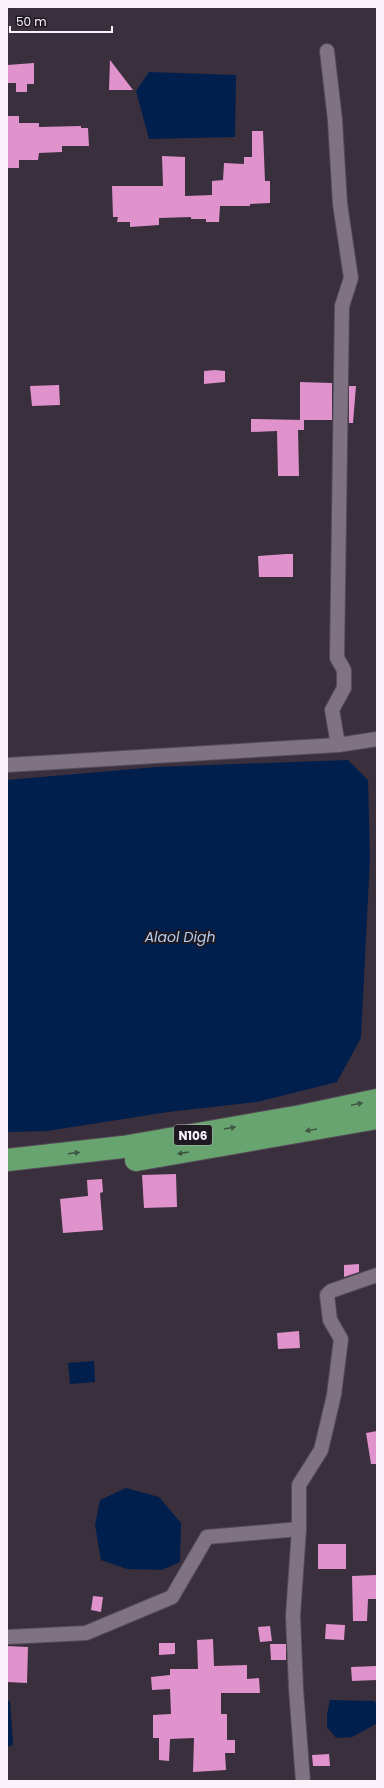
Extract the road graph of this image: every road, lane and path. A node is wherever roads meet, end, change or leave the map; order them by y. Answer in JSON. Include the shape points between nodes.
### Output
{"nodes":[{"id":1,"x":327,"y":51,"type":"dead end"},
{"id":2,"x":377,"y":739,"type":"edge"},
{"id":3,"x":338,"y":745,"type":"junction"},
{"id":4,"x":7,"y":765,"type":"edge"},
{"id":5,"x":377,"y":1100,"type":"edge"},
{"id":6,"x":377,"y":1118,"type":"edge"},
{"id":7,"x":7,"y":1160,"type":"edge"},
{"id":8,"x":7,"y":1173,"type":"edge"},
{"id":9,"x":377,"y":1275,"type":"edge"},
{"id":10,"x":299,"y":1529,"type":"junction"},
{"id":11,"x":7,"y":1637,"type":"edge"},
{"id":12,"x":303,"y":1781,"type":"edge"}],
"edges":[{"from":1,"to":3,"type":"street","via":[[335,120],[340,204],[351,278],[342,306],[336,658],[344,670],[344,688],[332,710]]},
{"from":2,"to":3,"type":"street"},
{"from":3,"to":4,"type":"street"},
{"from":7,"to":5,"type":"highway","number":"N106","one_way":true,"via":[[123,1147]]},
{"from":6,"to":8,"type":"highway","number":"N106","one_way":true,"via":[[118,1163]]},
{"from":9,"to":10,"type":"street","via":[[331,1290],[327,1295],[330,1320],[342,1339],[334,1395],[321,1450],[299,1485]]},
{"from":10,"to":11,"type":"street","via":[[207,1537],[172,1597],[86,1634]]},
{"from":10,"to":12,"type":"street","via":[[293,1616]]}]}
